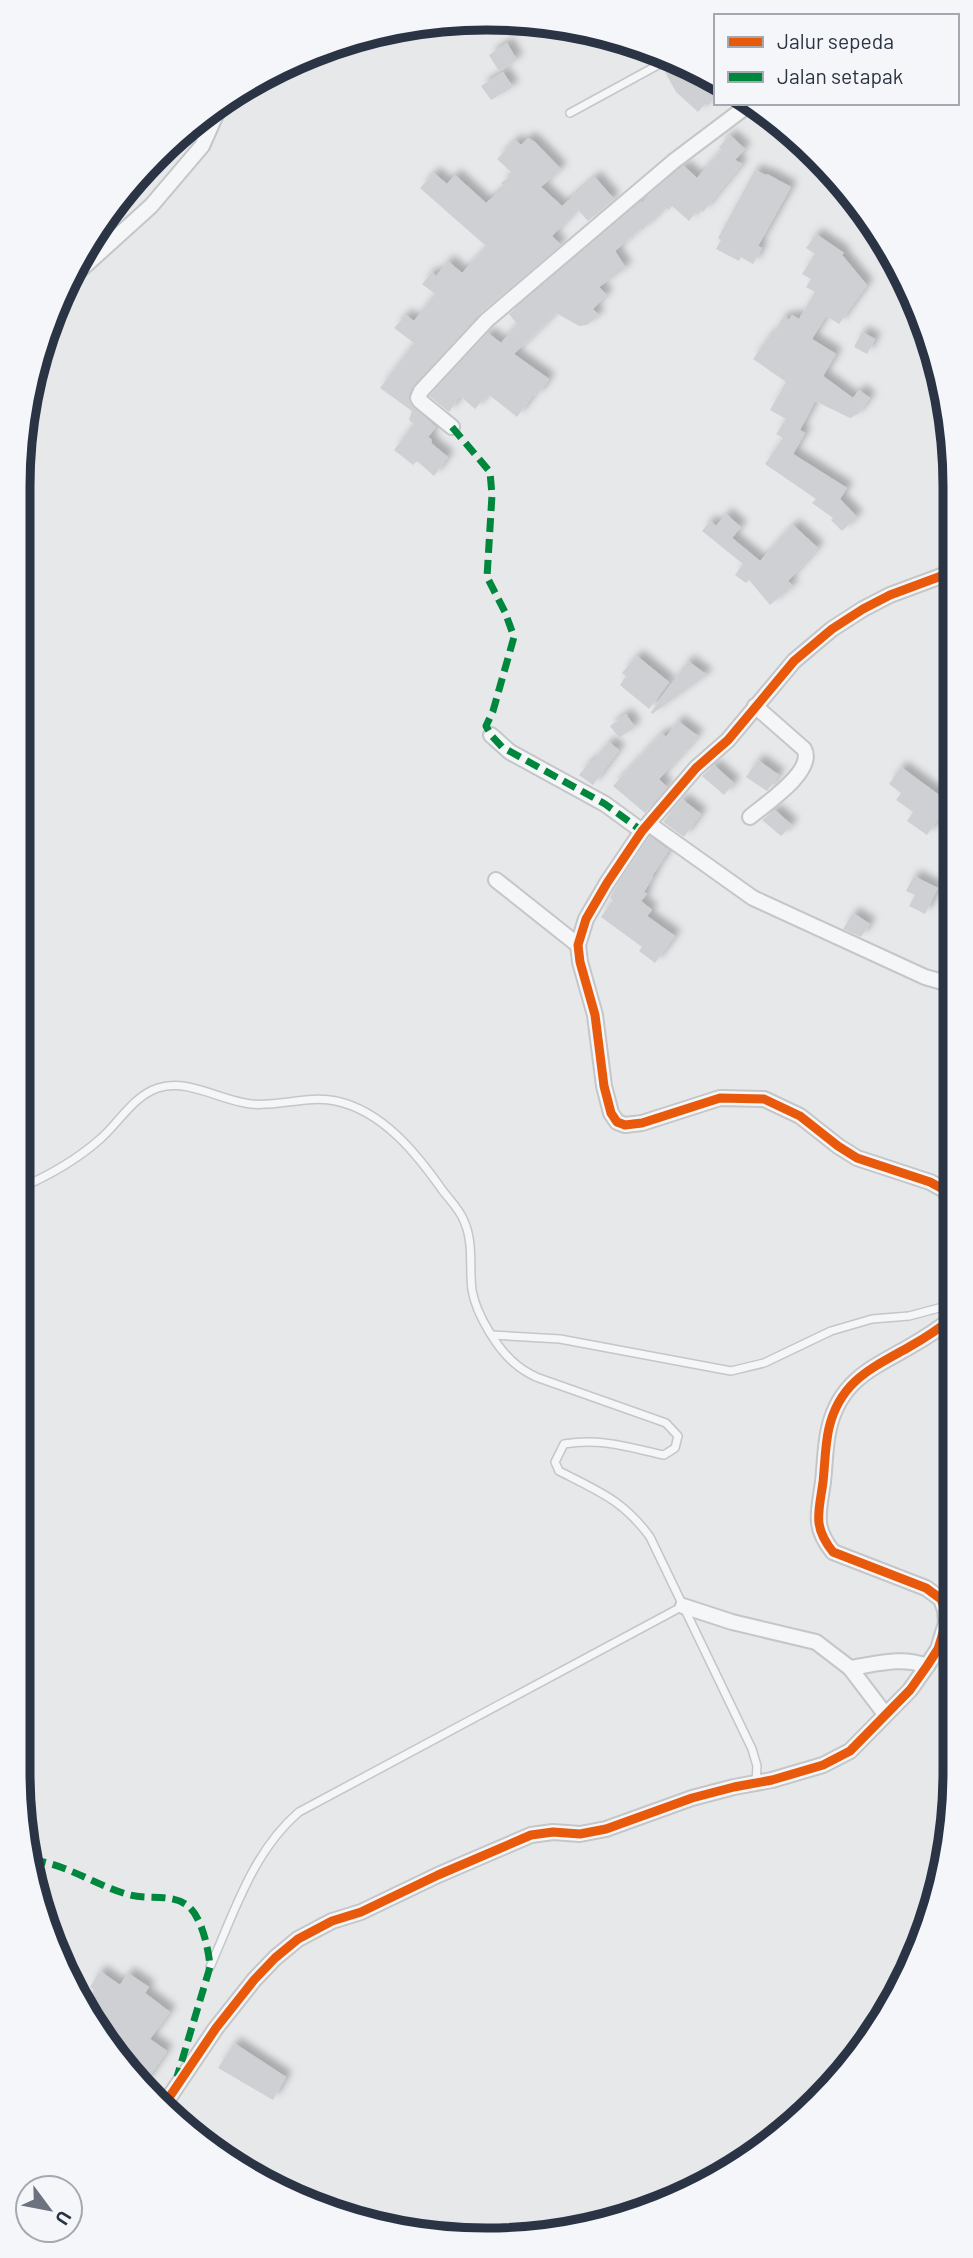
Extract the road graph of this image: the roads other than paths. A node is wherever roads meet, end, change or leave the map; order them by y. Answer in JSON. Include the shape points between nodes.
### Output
{"nodes":[{"id":1,"x":659,"y":64,"type":"edge"},
{"id":2,"x":743,"y":109,"type":"edge"},
{"id":3,"x":570,"y":113,"type":"dead end"},
{"id":4,"x":213,"y":120,"type":"edge"},
{"id":5,"x":89,"y":262,"type":"edge"},
{"id":6,"x":452,"y":427,"type":"dead end"},
{"id":7,"x":943,"y":575,"type":"edge"},
{"id":8,"x":755,"y":706,"type":"junction"},
{"id":9,"x":491,"y":735,"type":"dead end"},
{"id":10,"x":750,"y":817,"type":"dead end"},
{"id":11,"x":645,"y":828,"type":"junction"},
{"id":12,"x":496,"y":880,"type":"dead end"},
{"id":13,"x":578,"y":945,"type":"junction"},
{"id":14,"x":943,"y":982,"type":"edge"},
{"id":15,"x":30,"y":1184,"type":"edge"},
{"id":16,"x":943,"y":1189,"type":"edge"},
{"id":17,"x":943,"y":1307,"type":"edge"},
{"id":18,"x":943,"y":1325,"type":"edge"},
{"id":19,"x":492,"y":1335,"type":"junction"},
{"id":20,"x":943,"y":1604,"type":"edge"},
{"id":21,"x":683,"y":1606,"type":"junction"},
{"id":22,"x":943,"y":1633,"type":"edge"},
{"id":23,"x":927,"y":1666,"type":"junction"},
{"id":24,"x":850,"y":1668,"type":"junction"},
{"id":25,"x":885,"y":1714,"type":"junction"},
{"id":26,"x":756,"y":1783,"type":"junction"},
{"id":27,"x":210,"y":1967,"type":"dead end"},
{"id":28,"x":168,"y":2098,"type":"edge"}],
"edges":[{"from":1,"to":3,"type":"lane"},
{"from":2,"to":6,"type":"street","via":[[674,161],[487,320],[421,391],[420,401]]},
{"from":4,"to":5,"type":"street","via":[[202,146],[151,206]]},
{"from":7,"to":8,"type":"street","via":[[890,595],[832,629],[793,661]]},
{"from":8,"to":10,"type":"street","via":[[804,749],[807,762],[799,775]]},
{"from":8,"to":11,"type":"street"},
{"from":9,"to":11,"type":"street","via":[[510,752]]},
{"from":11,"to":13,"type":"street","via":[[586,919]]},
{"from":11,"to":14,"type":"street","via":[[752,898]]},
{"from":12,"to":13,"type":"street"},
{"from":13,"to":16,"type":"street","via":[[595,1015],[606,1095],[617,1122],[642,1123],[720,1098],[764,1100],[800,1116],[857,1158]]},
{"from":15,"to":19,"type":"lane","via":[[84,1152],[148,1091],[162,1086],[253,1104],[334,1100],[355,1106],[414,1151],[465,1222],[472,1289]]},
{"from":17,"to":19,"type":"lane","via":[[831,1331],[764,1363],[732,1371],[560,1339]]},
{"from":18,"to":20,"type":"street","via":[[862,1374],[848,1389],[829,1428],[817,1523],[833,1552],[926,1588]]},
{"from":19,"to":21,"type":"lane","via":[[518,1366],[536,1377],[674,1429],[676,1448],[664,1455],[586,1441],[564,1444],[555,1462],[559,1471],[611,1497],[637,1519],[664,1562]]},
{"from":21,"to":24,"type":"street","via":[[808,1639]]},
{"from":21,"to":26,"type":"lane","via":[[752,1749]]},
{"from":21,"to":27,"type":"lane","via":[[299,1812],[284,1825],[252,1872]]},
{"from":22,"to":23,"type":"street"},
{"from":23,"to":24,"type":"street","via":[[904,1660]]},
{"from":23,"to":25,"type":"street"},
{"from":24,"to":25,"type":"street"},
{"from":25,"to":26,"type":"street","via":[[849,1751]]},
{"from":26,"to":28,"type":"street","via":[[692,1798],[606,1829],[531,1836],[298,1939],[241,1996]]}]}
